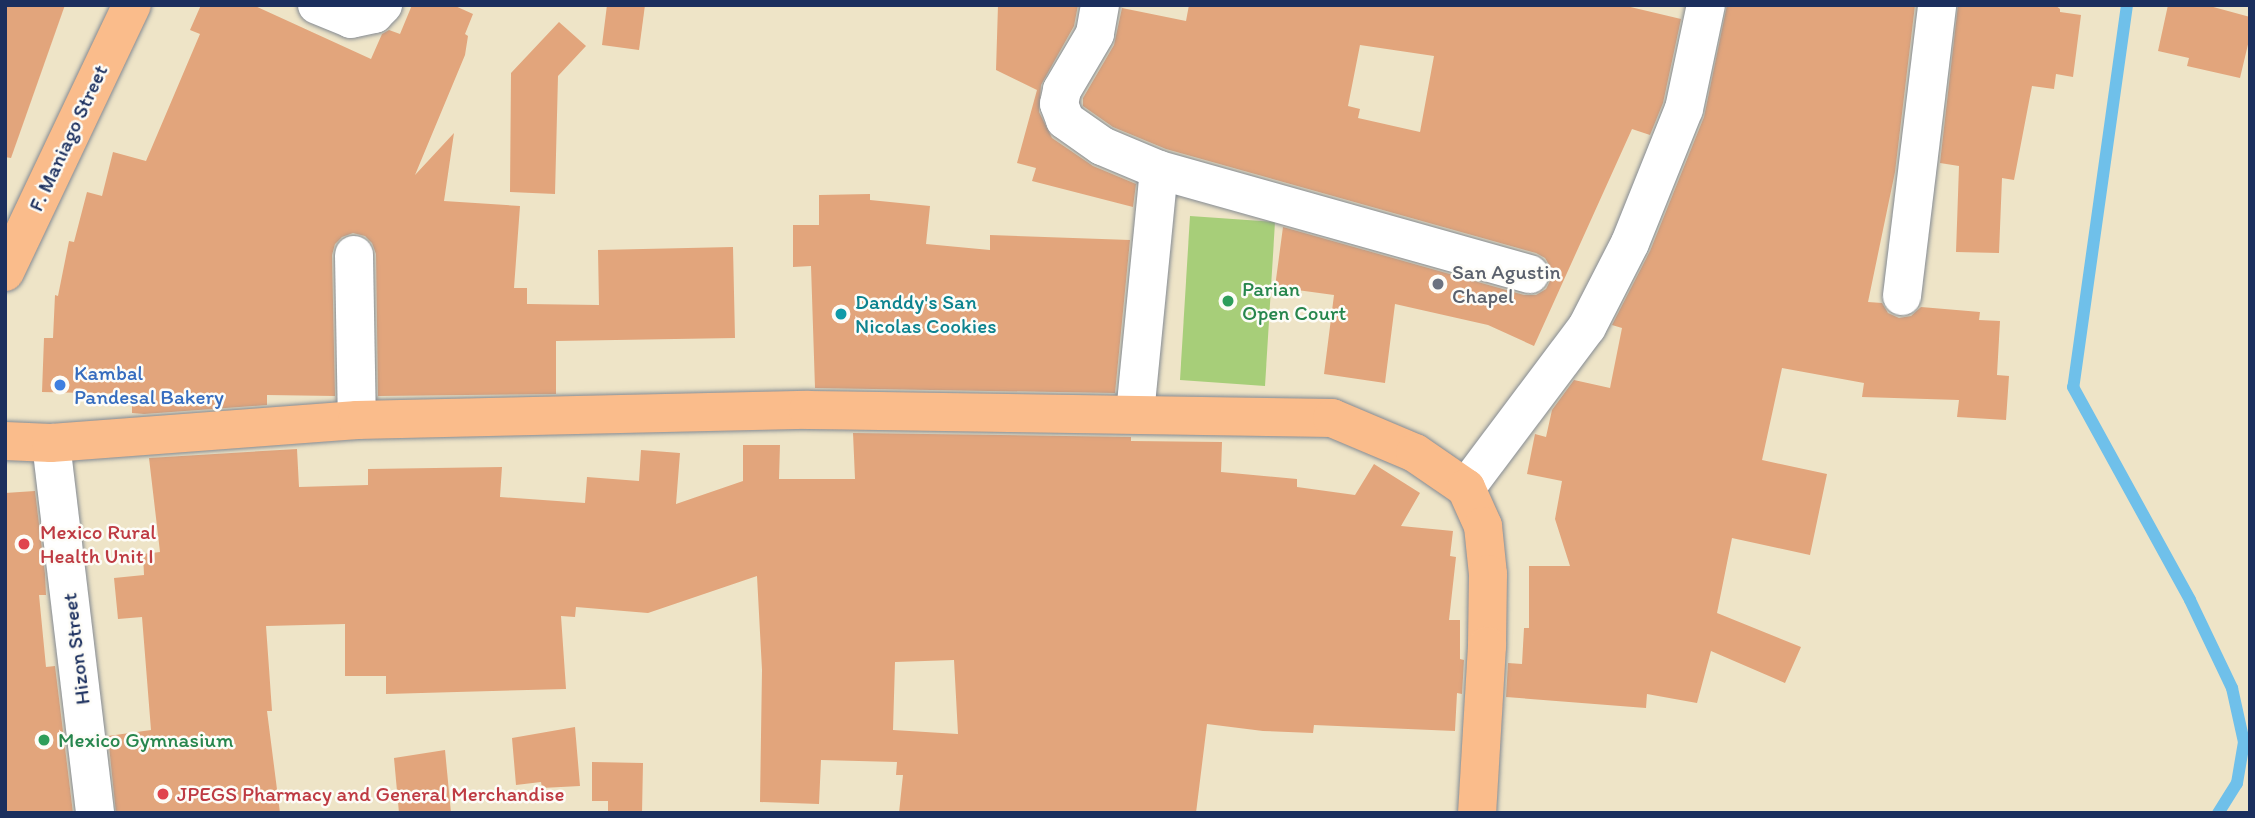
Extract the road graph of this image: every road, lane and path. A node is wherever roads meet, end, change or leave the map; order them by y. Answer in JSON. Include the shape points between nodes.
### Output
{"nodes":[{"id":1,"x":132,"y":5,"type":"edge"},
{"id":2,"x":317,"y":5,"type":"edge"},
{"id":3,"x":383,"y":5,"type":"edge"},
{"id":4,"x":1100,"y":5,"type":"edge"},
{"id":5,"x":1706,"y":5,"type":"edge"},
{"id":6,"x":1937,"y":5,"type":"edge"},
{"id":7,"x":1159,"y":170,"type":"junction"},
{"id":8,"x":354,"y":255,"type":"dead end"},
{"id":9,"x":5,"y":272,"type":"edge"},
{"id":10,"x":1530,"y":274,"type":"dead end"},
{"id":11,"x":1902,"y":296,"type":"dead end"},
{"id":12,"x":1135,"y":415,"type":"junction"},
{"id":13,"x":357,"y":420,"type":"junction"},
{"id":14,"x":5,"y":441,"type":"edge"},
{"id":15,"x":51,"y":443,"type":"junction"},
{"id":16,"x":1466,"y":488,"type":"junction"},
{"id":17,"x":96,"y":813,"type":"edge"},
{"id":18,"x":1477,"y":813,"type":"edge"}],
"edges":[{"from":1,"to":9,"type":"main road","name":"F. Maniago Street"},
{"from":2,"to":3,"type":"street","via":[[351,19],[374,14]]},
{"from":4,"to":7,"type":"street","via":[[1095,34],[1062,90],[1060,112],[1102,146]]},
{"from":5,"to":16,"type":"street","via":[[1684,109],[1630,243],[1587,327]]},
{"from":6,"to":11,"type":"street"},
{"from":7,"to":10,"type":"street"},
{"from":7,"to":12,"type":"street"},
{"from":8,"to":13,"type":"street"},
{"from":12,"to":13,"type":"main road","via":[[808,410]]},
{"from":12,"to":16,"type":"main road","via":[[1332,418],[1415,453]]},
{"from":13,"to":15,"type":"main road"},
{"from":14,"to":15,"type":"main road"},
{"from":15,"to":17,"type":"street","name":"Hizon Street"},
{"from":16,"to":18,"type":"main road","via":[[1483,526],[1488,574]]}]}
